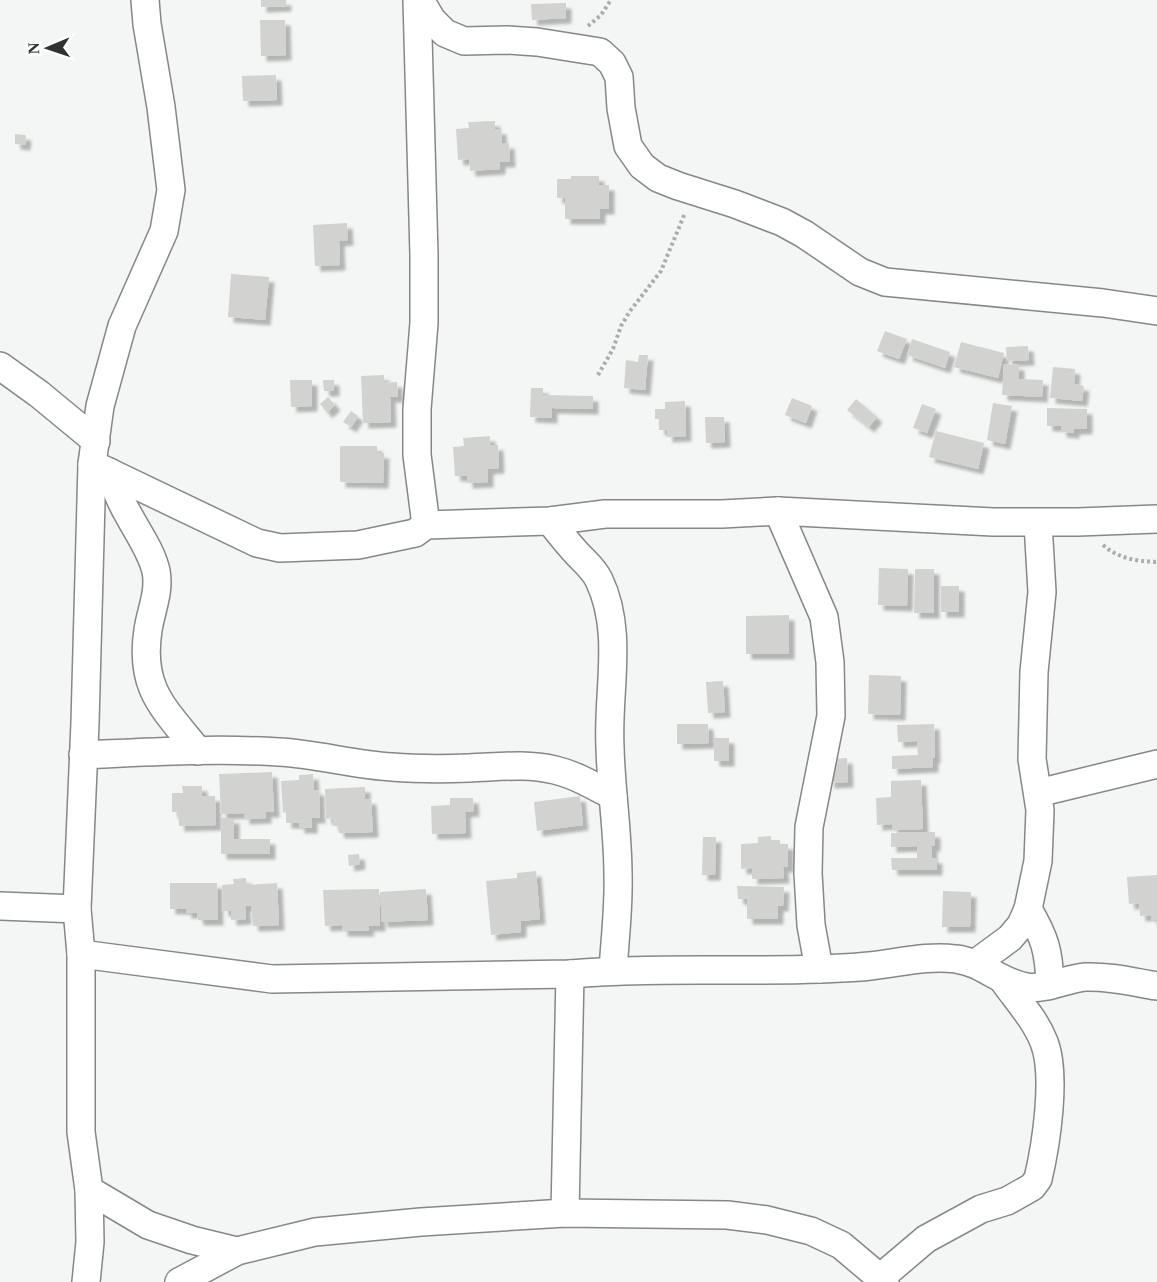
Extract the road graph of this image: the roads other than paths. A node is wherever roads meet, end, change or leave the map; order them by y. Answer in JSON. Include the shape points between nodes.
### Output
{"nodes":[{"id":1,"x":145,"y":0,"type":"edge"},
{"id":2,"x":419,"y":0,"type":"edge"},
{"id":3,"x":1157,"y":311,"type":"edge"},
{"id":4,"x":0,"y":366,"type":"edge"},
{"id":5,"x":99,"y":459,"type":"junction"},
{"id":6,"x":778,"y":511,"type":"junction"},
{"id":7,"x":1157,"y":519,"type":"edge"},
{"id":8,"x":550,"y":521,"type":"junction"},
{"id":9,"x":1038,"y":523,"type":"junction"},
{"id":10,"x":426,"y":525,"type":"junction"},
{"id":11,"x":198,"y":751,"type":"junction"},
{"id":12,"x":83,"y":754,"type":"junction"},
{"id":13,"x":1157,"y":764,"type":"edge"},
{"id":14,"x":1038,"y":793,"type":"junction"},
{"id":15,"x":613,"y":796,"type":"junction"},
{"id":16,"x":0,"y":906,"type":"edge"},
{"id":17,"x":77,"y":909,"type":"junction"},
{"id":18,"x":1028,"y":909,"type":"junction"},
{"id":19,"x":81,"y":954,"type":"junction"},
{"id":20,"x":976,"y":963,"type":"junction"},
{"id":21,"x":819,"y":969,"type":"junction"},
{"id":22,"x":613,"y":970,"type":"junction"},
{"id":23,"x":570,"y":974,"type":"junction"},
{"id":24,"x":1003,"y":981,"type":"junction"},
{"id":25,"x":1050,"y":985,"type":"junction"},
{"id":26,"x":1157,"y":986,"type":"edge"},
{"id":27,"x":89,"y":1190,"type":"junction"},
{"id":28,"x":565,"y":1214,"type":"junction"},
{"id":29,"x":237,"y":1251,"type":"junction"},
{"id":30,"x":882,"y":1280,"type":"edge"},
{"id":31,"x":86,"y":1282,"type":"edge"},
{"id":32,"x":179,"y":1282,"type":"edge"}],
"edges":[{"from":1,"to":5,"type":"street","via":[[171,190],[164,231],[122,326],[100,406]]},
{"from":2,"to":3,"type":"street","via":[[445,33],[464,41],[537,42],[600,52],[620,77],[628,146],[642,166],[658,178],[782,222],[860,272],[885,282]]},
{"from":2,"to":10,"type":"street","via":[[424,322],[417,455]]},
{"from":4,"to":5,"type":"street","via":[[39,393]]},
{"from":5,"to":10,"type":"street","via":[[257,543],[280,548],[358,545],[415,533]]},
{"from":5,"to":11,"type":"street","via":[[147,546],[156,572],[155,604],[146,649],[150,684],[158,701]]},
{"from":5,"to":12,"type":"street"},
{"from":6,"to":8,"type":"street","via":[[605,514]]},
{"from":6,"to":9,"type":"street"},
{"from":6,"to":21,"type":"street","via":[[825,617],[830,662],[831,716],[809,827],[811,924]]},
{"from":7,"to":9,"type":"street"},
{"from":8,"to":10,"type":"street"},
{"from":8,"to":15,"type":"street","via":[[591,567],[607,602],[613,662],[609,709]]},
{"from":9,"to":14,"type":"street","via":[[1042,592],[1034,672],[1032,759]]},
{"from":11,"to":12,"type":"street"},
{"from":11,"to":15,"type":"street","via":[[280,752],[420,769],[536,766],[557,770]]},
{"from":12,"to":17,"type":"street"},
{"from":13,"to":14,"type":"street"},
{"from":14,"to":18,"type":"street","via":[[1038,861]]},
{"from":15,"to":22,"type":"street","via":[[618,874]]},
{"from":16,"to":17,"type":"street"},
{"from":17,"to":19,"type":"street"},
{"from":18,"to":20,"type":"street","via":[[1010,938]]},
{"from":18,"to":25,"type":"street","via":[[1046,943]]},
{"from":19,"to":23,"type":"street","via":[[272,979]]},
{"from":19,"to":27,"type":"street","via":[[81,1132]]},
{"from":20,"to":21,"type":"street","via":[[932,958]]},
{"from":20,"to":24,"type":"street"},
{"from":21,"to":22,"type":"street"},
{"from":22,"to":23,"type":"street"},
{"from":23,"to":28,"type":"street"},
{"from":24,"to":25,"type":"street","via":[[1026,987]]},
{"from":24,"to":30,"type":"street","via":[[1033,1020],[1045,1044],[1049,1113],[1038,1179],[1032,1187],[1007,1201],[981,1209],[926,1239]]},
{"from":25,"to":26,"type":"street","via":[[1085,977]]},
{"from":27,"to":29,"type":"street","via":[[148,1225]]},
{"from":27,"to":31,"type":"street"},
{"from":28,"to":29,"type":"street","via":[[315,1232]]},
{"from":28,"to":30,"type":"street","via":[[728,1215],[767,1220],[811,1231],[841,1245]]},
{"from":29,"to":32,"type":"street"}]}
